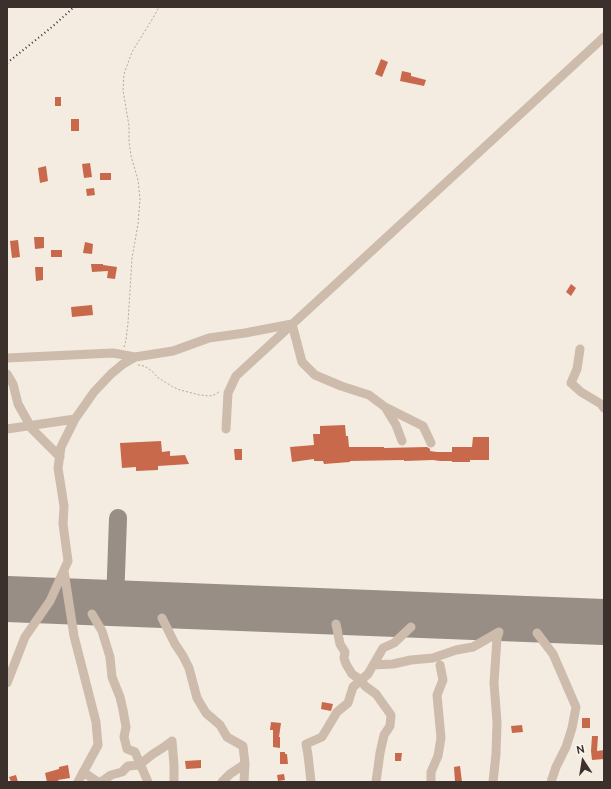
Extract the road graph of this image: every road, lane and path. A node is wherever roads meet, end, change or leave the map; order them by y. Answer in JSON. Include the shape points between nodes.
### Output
{"nodes":[{"id":1,"x":159,"y":7,"type":"edge"},
{"id":2,"x":604,"y":37,"type":"edge"},
{"id":3,"x":292,"y":324,"type":"junction"},
{"id":4,"x":580,"y":348,"type":"dead end"},
{"id":5,"x":121,"y":354,"type":"junction"},
{"id":6,"x":7,"y":358,"type":"edge"},
{"id":7,"x":136,"y":361,"type":"junction"},
{"id":8,"x":7,"y":374,"type":"edge"},
{"id":9,"x":221,"y":391,"type":"dead end"},
{"id":10,"x":385,"y":407,"type":"junction"},
{"id":11,"x":604,"y":408,"type":"edge"},
{"id":12,"x":74,"y":418,"type":"junction"},
{"id":13,"x":30,"y":426,"type":"junction"},
{"id":14,"x":7,"y":429,"type":"edge"},
{"id":15,"x":226,"y":429,"type":"dead end"},
{"id":16,"x":402,"y":441,"type":"dead end"},
{"id":17,"x":431,"y":442,"type":"dead end"},
{"id":18,"x":60,"y":456,"type":"junction"},
{"id":19,"x":64,"y":571,"type":"junction"},
{"id":20,"x":92,"y":614,"type":"dead end"},
{"id":21,"x":162,"y":618,"type":"dead end"},
{"id":22,"x":336,"y":624,"type":"dead end"},
{"id":23,"x":411,"y":627,"type":"dead end"},
{"id":24,"x":537,"y":633,"type":"dead end"},
{"id":25,"x":373,"y":665,"type":"junction"},
{"id":26,"x":440,"y":665,"type":"dead end"},
{"id":27,"x":361,"y":680,"type":"junction"},
{"id":28,"x":7,"y":683,"type":"edge"},
{"id":29,"x":140,"y":764,"type":"junction"},
{"id":30,"x":245,"y":764,"type":"junction"},
{"id":31,"x":83,"y":772,"type":"junction"},
{"id":32,"x":78,"y":782,"type":"edge"},
{"id":33,"x":99,"y":782,"type":"edge"},
{"id":34,"x":148,"y":782,"type":"edge"},
{"id":35,"x":174,"y":782,"type":"edge"},
{"id":36,"x":222,"y":782,"type":"edge"},
{"id":37,"x":244,"y":782,"type":"edge"},
{"id":38,"x":310,"y":782,"type":"edge"},
{"id":39,"x":376,"y":782,"type":"edge"},
{"id":40,"x":431,"y":782,"type":"edge"},
{"id":41,"x":493,"y":782,"type":"edge"},
{"id":42,"x":551,"y":782,"type":"edge"}],
"edges":[{"from":1,"to":5,"type":"path","via":[[132,52],[124,74],[123,90],[129,141],[140,199],[132,258],[126,340]]},
{"from":2,"to":3,"type":"street"},
{"from":3,"to":7,"type":"street","via":[[209,338]]},
{"from":3,"to":10,"type":"street","via":[[302,362],[315,375],[370,395]]},
{"from":3,"to":15,"type":"street","via":[[236,376],[228,393]]},
{"from":4,"to":11,"type":"street","via":[[577,369],[571,383]]},
{"from":5,"to":6,"type":"street"},
{"from":5,"to":7,"type":"street"},
{"from":7,"to":9,"type":"path","via":[[152,371],[157,378],[180,390],[200,396],[214,395]]},
{"from":7,"to":12,"type":"street","via":[[123,364],[111,374]]},
{"from":8,"to":13,"type":"street","via":[[13,384],[18,404]]},
{"from":10,"to":16,"type":"street"},
{"from":10,"to":17,"type":"street","via":[[423,426]]},
{"from":12,"to":13,"type":"street"},
{"from":12,"to":18,"type":"street","via":[[61,447]]},
{"from":13,"to":14,"type":"street"},
{"from":13,"to":18,"type":"street"},
{"from":18,"to":19,"type":"street","via":[[58,468],[68,561]]},
{"from":19,"to":28,"type":"street","via":[[50,601],[25,637]]},
{"from":19,"to":31,"type":"street","via":[[74,636],[96,722],[98,745]]},
{"from":20,"to":29,"type":"street","via":[[102,631],[110,657],[112,677],[123,710],[127,749],[135,752]]},
{"from":21,"to":30,"type":"street","via":[[189,668],[197,698],[206,713],[220,725],[227,737],[243,746]]},
{"from":22,"to":27,"type":"street","via":[[346,664],[352,674]]},
{"from":23,"to":25,"type":"street","via":[[383,648]]},
{"from":24,"to":42,"type":"street","via":[[553,654],[576,707],[566,747]]},
{"from":25,"to":27,"type":"street"},
{"from":25,"to":41,"type":"street","via":[[433,658],[473,647],[499,632],[494,683],[497,722]]},
{"from":26,"to":40,"type":"street","via":[[443,680],[437,695],[441,738],[438,756],[431,772]]},
{"from":27,"to":38,"type":"street","via":[[353,687],[348,703],[337,712],[322,737],[306,744]]},
{"from":27,"to":39,"type":"street","via":[[376,694],[391,715],[390,726],[384,735]]},
{"from":29,"to":33,"type":"street","via":[[128,766],[122,772]]},
{"from":29,"to":34,"type":"street"},
{"from":29,"to":35,"type":"street","via":[[172,741]]},
{"from":30,"to":36,"type":"street"},
{"from":30,"to":37,"type":"street"},
{"from":31,"to":32,"type":"street"},
{"from":31,"to":33,"type":"street"}]}
